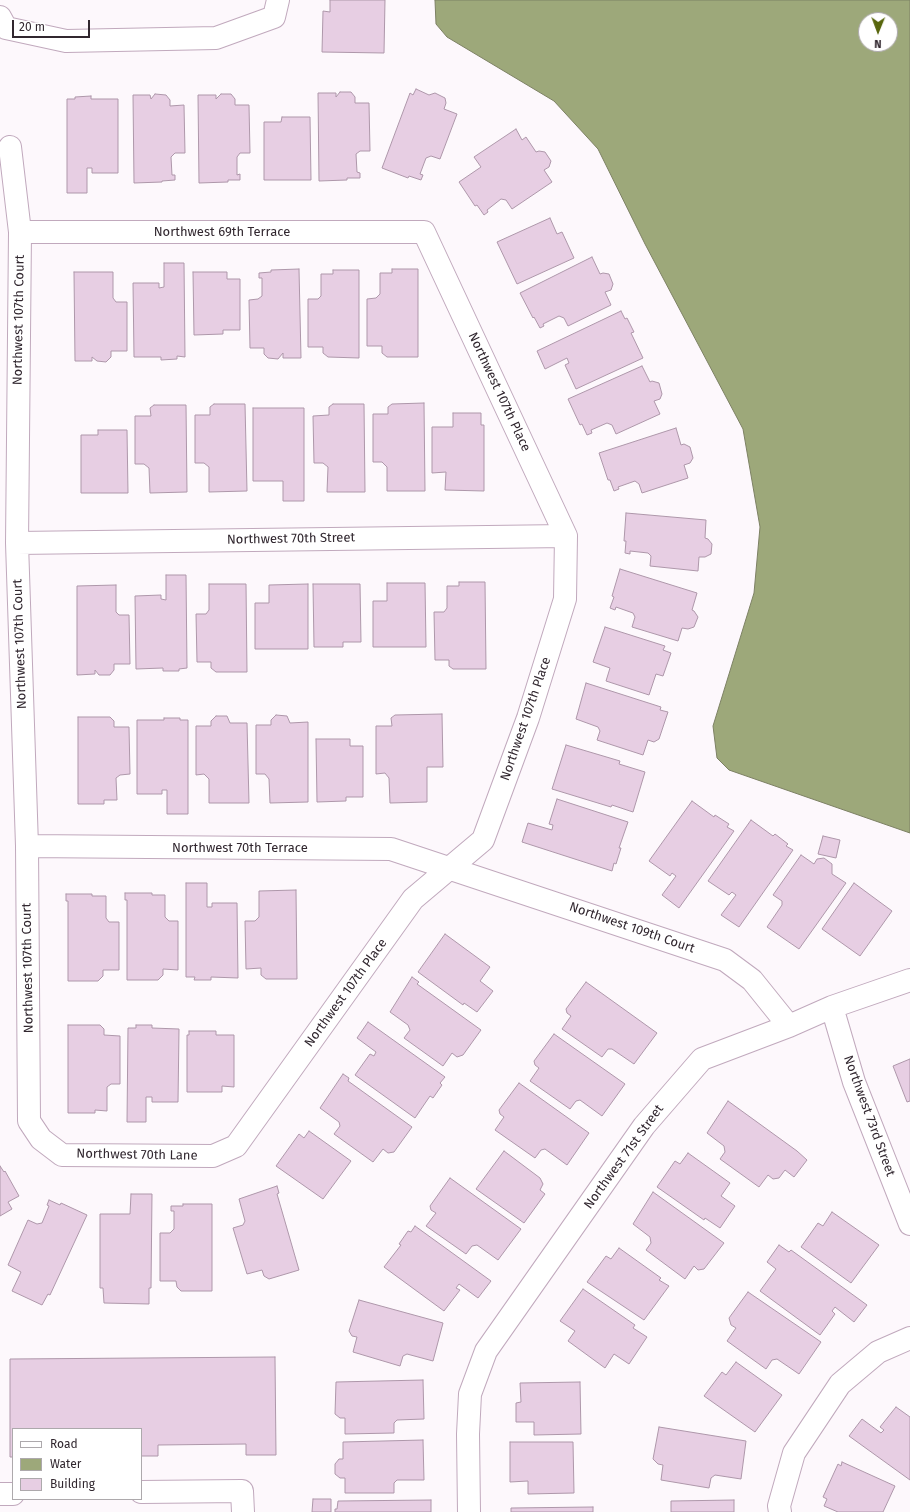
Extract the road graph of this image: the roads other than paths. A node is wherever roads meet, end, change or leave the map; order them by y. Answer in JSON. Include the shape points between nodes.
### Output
{"nodes":[{"id":1,"x":276,"y":8,"type":"edge"},
{"id":2,"x":3,"y":22,"type":"edge"},
{"id":3,"x":10,"y":147,"type":"dead end"},
{"id":4,"x":20,"y":232,"type":"junction"},
{"id":5,"x":424,"y":232,"type":"joint"},
{"id":6,"x":566,"y":536,"type":"junction"},
{"id":7,"x":17,"y":543,"type":"junction"},
{"id":8,"x":27,"y":846,"type":"junction"},
{"id":9,"x":450,"y":868,"type":"junction"},
{"id":10,"x":910,"y":980,"type":"edge"},
{"id":11,"x":832,"y":1007,"type":"junction"},
{"id":12,"x":789,"y":1026,"type":"junction"},
{"id":13,"x":41,"y":1139,"type":"joint"},
{"id":14,"x":236,"y":1146,"type":"joint"},
{"id":15,"x":910,"y":1224,"type":"edge"},
{"id":16,"x":910,"y":1338,"type":"edge"},
{"id":17,"x":142,"y":1492,"type":"edge"},
{"id":18,"x":0,"y":1494,"type":"edge"},
{"id":19,"x":12,"y":1494,"type":"edge"},
{"id":20,"x":242,"y":1512,"type":"edge"},
{"id":21,"x":468,"y":1512,"type":"edge"},
{"id":22,"x":780,"y":1512,"type":"edge"}],
"edges":[{"from":1,"to":2,"type":"street","via":[[216,38],[66,41]]},
{"from":3,"to":4,"type":"street","name":"Northwest 107th Court"},
{"from":4,"to":5,"type":"street","name":"Northwest 69th Terrace"},
{"from":4,"to":7,"type":"street","name":"Northwest 107th Court"},
{"from":5,"to":6,"type":"street","name":"Northwest 107th Place"},
{"from":6,"to":7,"type":"street","name":"Northwest 70th Street"},
{"from":6,"to":9,"type":"street","name":"Northwest 107th Place","via":[[565,599],[528,718],[483,840]]},
{"from":7,"to":8,"type":"street","name":"Northwest 107th Court"},
{"from":8,"to":9,"type":"street","name":"Northwest 70th Terrace","via":[[391,849]]},
{"from":8,"to":13,"type":"street","name":"Northwest 107th Court","via":[[29,1120]]},
{"from":9,"to":12,"type":"street","name":"Northwest 109th Court","via":[[725,960],[752,980]]},
{"from":9,"to":14,"type":"street","name":"Northwest 107th Place","via":[[413,899]]},
{"from":10,"to":11,"type":"street","name":"Northwest 71st Street"},
{"from":11,"to":12,"type":"street","name":"Northwest 71st Street"},
{"from":11,"to":15,"type":"street","name":"Northwest 73rd Street","via":[[854,1082]]},
{"from":12,"to":21,"type":"street","name":"Northwest 71st Street","via":[[702,1059],[644,1126],[486,1351],[470,1394]]},
{"from":13,"to":14,"type":"street","name":"Northwest 70th Lane","via":[[62,1155],[213,1156]]},
{"from":16,"to":22,"type":"street","via":[[878,1352],[840,1384],[794,1452]]},
{"from":17,"to":20,"type":"street","via":[[242,1491]]},
{"from":18,"to":19,"type":"street"}]}
